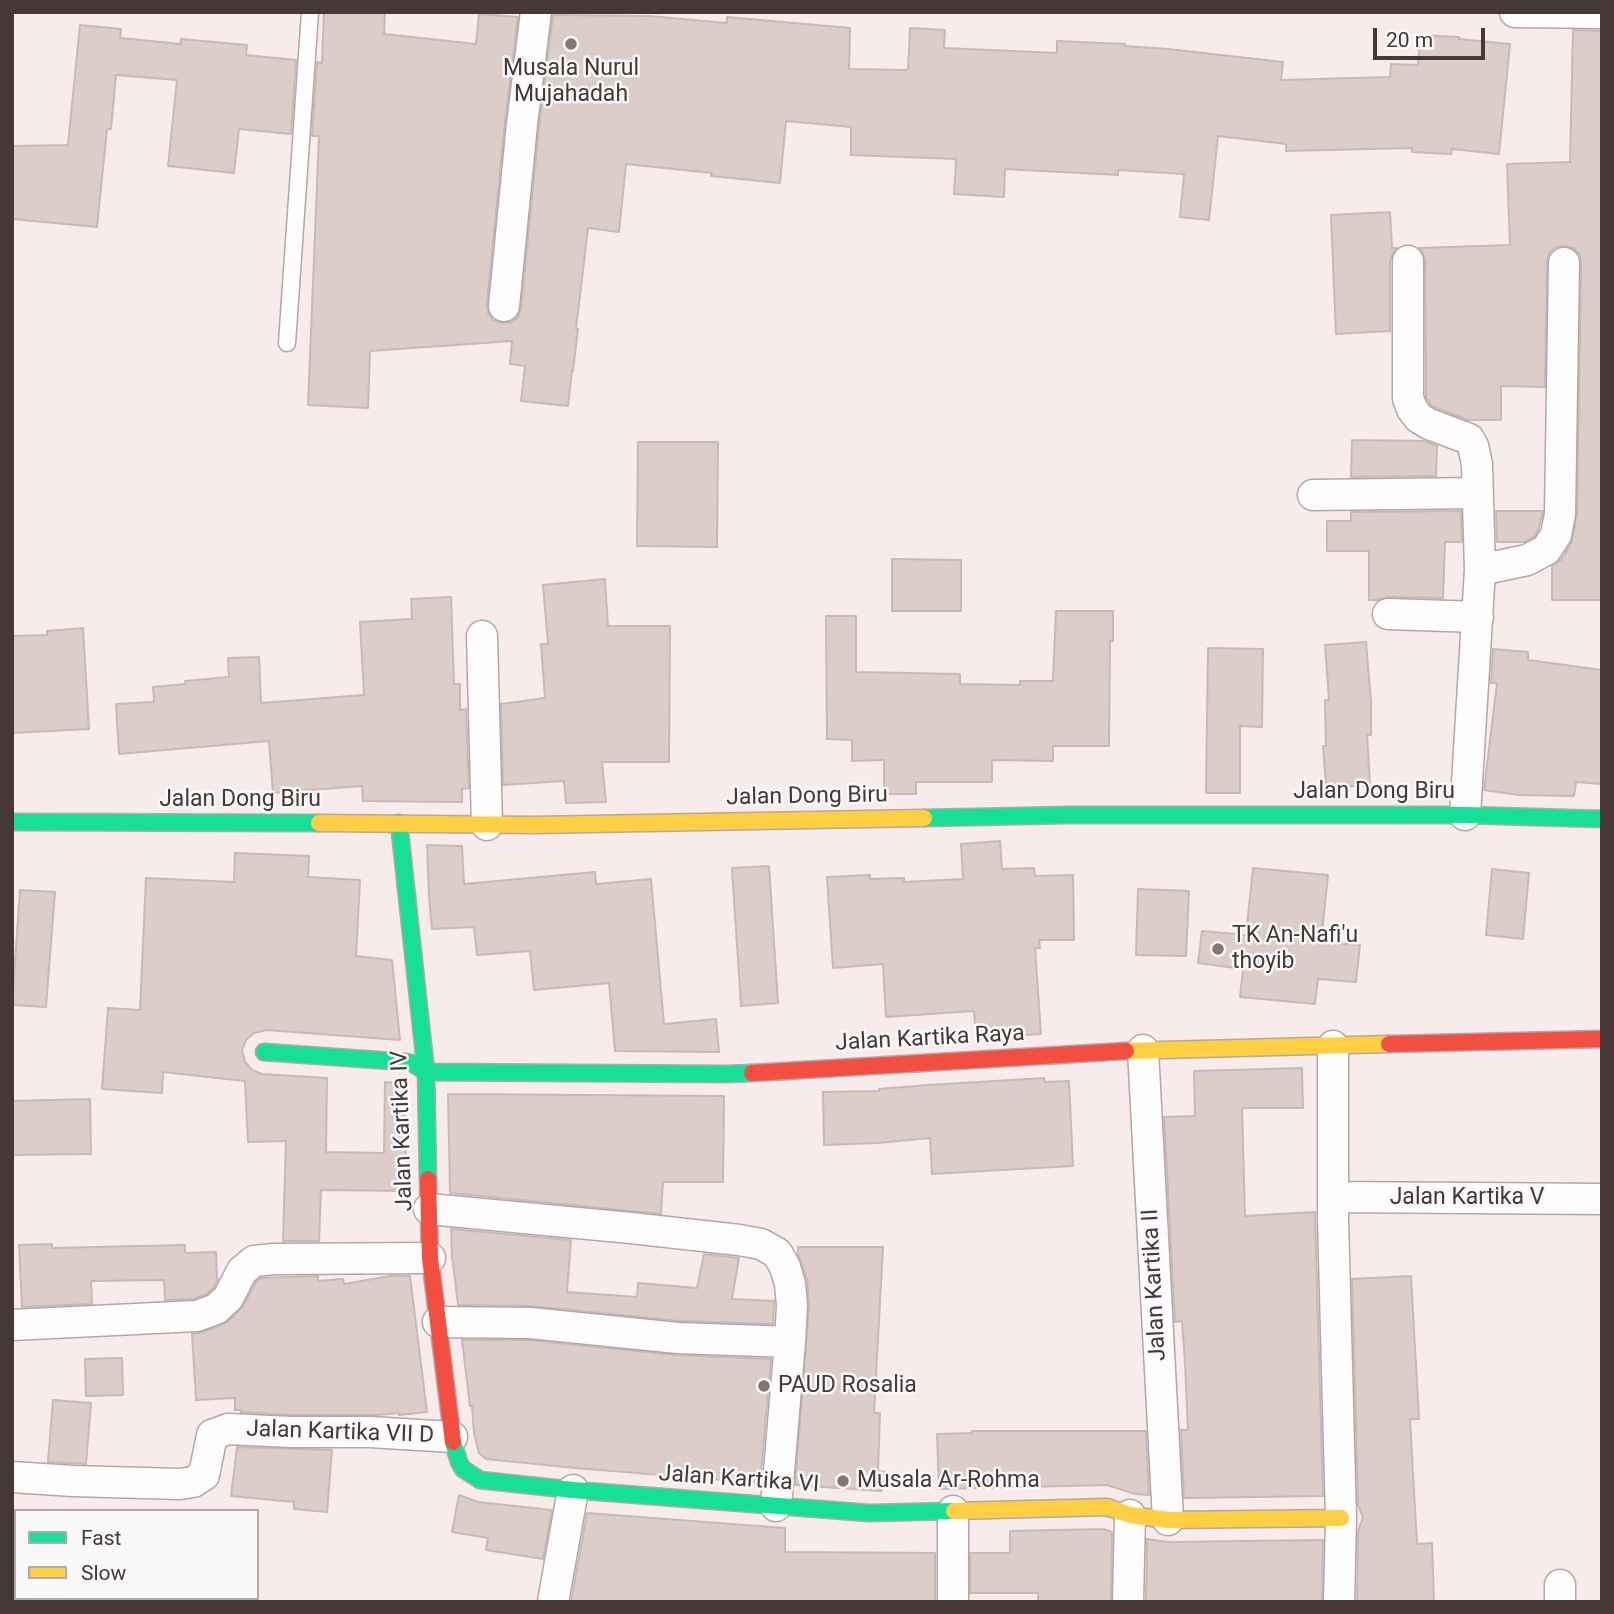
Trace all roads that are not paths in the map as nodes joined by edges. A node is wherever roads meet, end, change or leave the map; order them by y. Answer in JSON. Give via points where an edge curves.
{"nodes":[{"id":1,"x":310,"y":12,"type":"edge"},
{"id":2,"x":536,"y":12,"type":"edge"},
{"id":3,"x":1515,"y":12,"type":"edge"},
{"id":4,"x":1602,"y":13,"type":"edge"},
{"id":5,"x":1408,"y":261,"type":"dead end"},
{"id":6,"x":1564,"y":263,"type":"dead end"},
{"id":7,"x":504,"y":306,"type":"dead end"},
{"id":8,"x":287,"y":343,"type":"dead end"},
{"id":9,"x":1476,"y":493,"type":"junction"},
{"id":10,"x":1313,"y":495,"type":"dead end"},
{"id":11,"x":1480,"y":570,"type":"junction"},
{"id":12,"x":1388,"y":614,"type":"dead end"},
{"id":13,"x":1478,"y":617,"type":"junction"},
{"id":14,"x":482,"y":636,"type":"dead end"},
{"id":15,"x":1465,"y":815,"type":"junction"},
{"id":16,"x":1602,"y":819,"type":"edge"},
{"id":17,"x":12,"y":822,"type":"edge"},
{"id":18,"x":399,"y":823,"type":"junction"},
{"id":19,"x":487,"y":825,"type":"junction"},
{"id":20,"x":1602,"y":1039,"type":"edge"},
{"id":21,"x":1333,"y":1045,"type":"junction"},
{"id":22,"x":1143,"y":1050,"type":"junction"},
{"id":23,"x":264,"y":1052,"type":"dead end"},
{"id":24,"x":425,"y":1072,"type":"junction"},
{"id":25,"x":1333,"y":1197,"type":"junction"},
{"id":26,"x":1602,"y":1199,"type":"edge"},
{"id":27,"x":429,"y":1209,"type":"junction"},
{"id":28,"x":430,"y":1258,"type":"junction"},
{"id":29,"x":438,"y":1322,"type":"junction"},
{"id":30,"x":12,"y":1325,"type":"edge"},
{"id":31,"x":790,"y":1342,"type":"junction"},
{"id":32,"x":452,"y":1437,"type":"junction"},
{"id":33,"x":12,"y":1477,"type":"edge"},
{"id":34,"x":573,"y":1490,"type":"junction"},
{"id":35,"x":776,"y":1506,"type":"junction"},
{"id":36,"x":953,"y":1511,"type":"junction"},
{"id":37,"x":1129,"y":1515,"type":"junction"},
{"id":38,"x":1341,"y":1518,"type":"junction"},
{"id":39,"x":1168,"y":1520,"type":"junction"},
{"id":40,"x":553,"y":1602,"type":"edge"},
{"id":41,"x":953,"y":1602,"type":"edge"},
{"id":42,"x":1128,"y":1602,"type":"edge"},
{"id":43,"x":1339,"y":1602,"type":"edge"}],
"edges":[{"from":1,"to":8,"type":"lane"},
{"from":2,"to":7,"type":"street"},
{"from":3,"to":4,"type":"street"},
{"from":5,"to":9,"type":"street","via":[[1408,398],[1419,418],[1469,439],[1475,456]]},
{"from":6,"to":11,"type":"street","via":[[1556,535],[1546,550],[1527,560]]},
{"from":9,"to":10,"type":"street"},
{"from":9,"to":11,"type":"street"},
{"from":11,"to":13,"type":"street"},
{"from":12,"to":13,"type":"street"},
{"from":13,"to":15,"type":"street"},
{"from":14,"to":19,"type":"street"},
{"from":15,"to":16,"type":"street","name":"Jalan Dong Biru"},
{"from":15,"to":19,"type":"street","name":"Jalan Dong Biru","via":[[1069,815]]},
{"from":17,"to":18,"type":"street","name":"Jalan Dong Biru"},
{"from":18,"to":19,"type":"street","name":"Jalan Dong Biru"},
{"from":18,"to":24,"type":"street","name":"Jalan Kartika IV"},
{"from":20,"to":21,"type":"street","name":"Jalan Kartika Raya"},
{"from":21,"to":22,"type":"street","name":"Jalan Kartika Raya"},
{"from":21,"to":25,"type":"street"},
{"from":22,"to":24,"type":"street","name":"Jalan Kartika Raya","via":[[726,1074]]},
{"from":22,"to":39,"type":"street","name":"Jalan Kartika II"},
{"from":23,"to":24,"type":"street","name":"Jalan Kartika Raya","via":[[406,1062]]},
{"from":24,"to":27,"type":"street","name":"Jalan Kartika IV"},
{"from":25,"to":26,"type":"street","name":"Jalan Kartika V"},
{"from":25,"to":38,"type":"street"},
{"from":27,"to":28,"type":"street","name":"Jalan Kartika IV"},
{"from":27,"to":31,"type":"street","via":[[761,1244],[777,1253],[785,1267],[792,1305]]},
{"from":28,"to":29,"type":"street","name":"Jalan Kartika IV"},
{"from":28,"to":30,"type":"street","via":[[254,1261],[242,1270],[216,1309],[197,1316]]},
{"from":29,"to":31,"type":"street","via":[[530,1323],[678,1338]]},
{"from":29,"to":32,"type":"street","name":"Jalan Kartika IV"},
{"from":31,"to":35,"type":"street"},
{"from":32,"to":33,"type":"street","name":"Jalan Kartika VII D","via":[[228,1429],[212,1435],[204,1475],[193,1482]]},
{"from":32,"to":34,"type":"street","name":"Jalan Kartika VI","via":[[463,1469],[480,1480]]},
{"from":34,"to":35,"type":"street","name":"Jalan Kartika VI"},
{"from":34,"to":40,"type":"street"},
{"from":35,"to":36,"type":"street","name":"Jalan Kartika VI","via":[[869,1513]]},
{"from":36,"to":37,"type":"street","name":"Jalan Kartika VI","via":[[1107,1507]]},
{"from":36,"to":41,"type":"street"},
{"from":37,"to":39,"type":"street","name":"Jalan Kartika VI"},
{"from":37,"to":42,"type":"street"},
{"from":38,"to":39,"type":"street","name":"Jalan Kartika VI"},
{"from":38,"to":43,"type":"street"}]}
